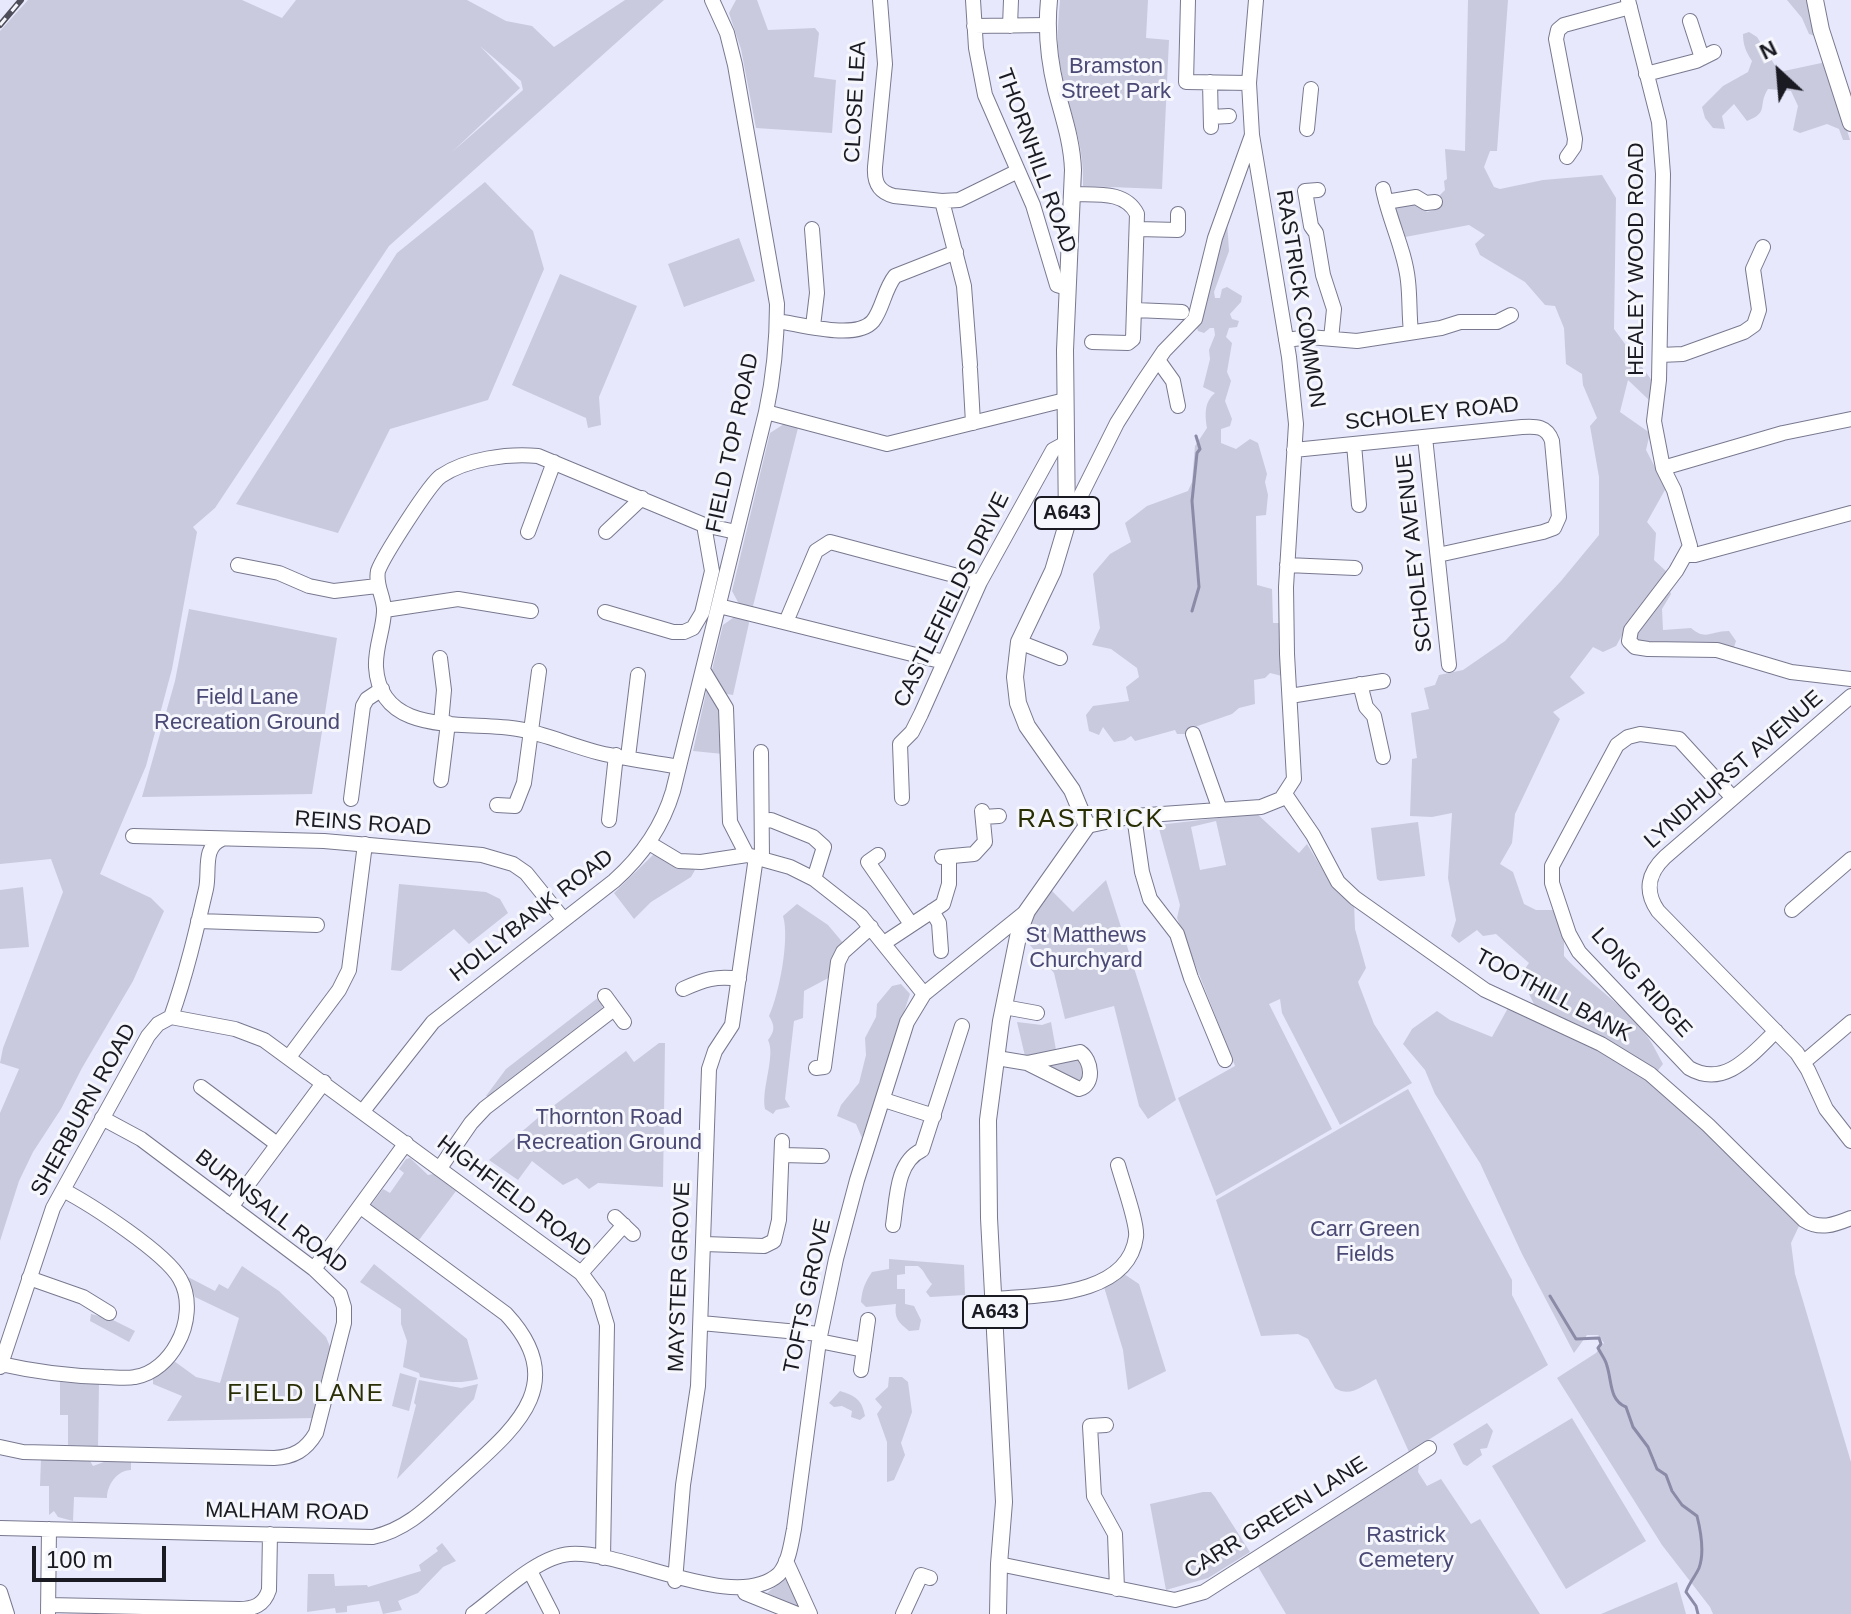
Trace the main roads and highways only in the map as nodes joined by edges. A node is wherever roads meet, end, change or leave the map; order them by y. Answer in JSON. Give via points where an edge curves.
{"nodes":[{"id":1,"x":1049,"y":0,"type":"edge"},
{"id":2,"x":1815,"y":0,"type":"edge"},
{"id":3,"x":1851,"y":123,"type":"edge"},
{"id":4,"x":998,"y":1614,"type":"edge"}],
"edges":[{"from":1,"to":4,"type":"main road","name":"THORNHILL ROAD","number":"A643","via":[[1053,75],[1071,147],[1067,509],[1053,571],[1019,642],[1015,677],[1022,715],[1074,794],[1087,826],[1027,911],[1019,932],[988,1120],[1004,1502]]},
{"from":2,"to":3,"type":"main road"}]}
